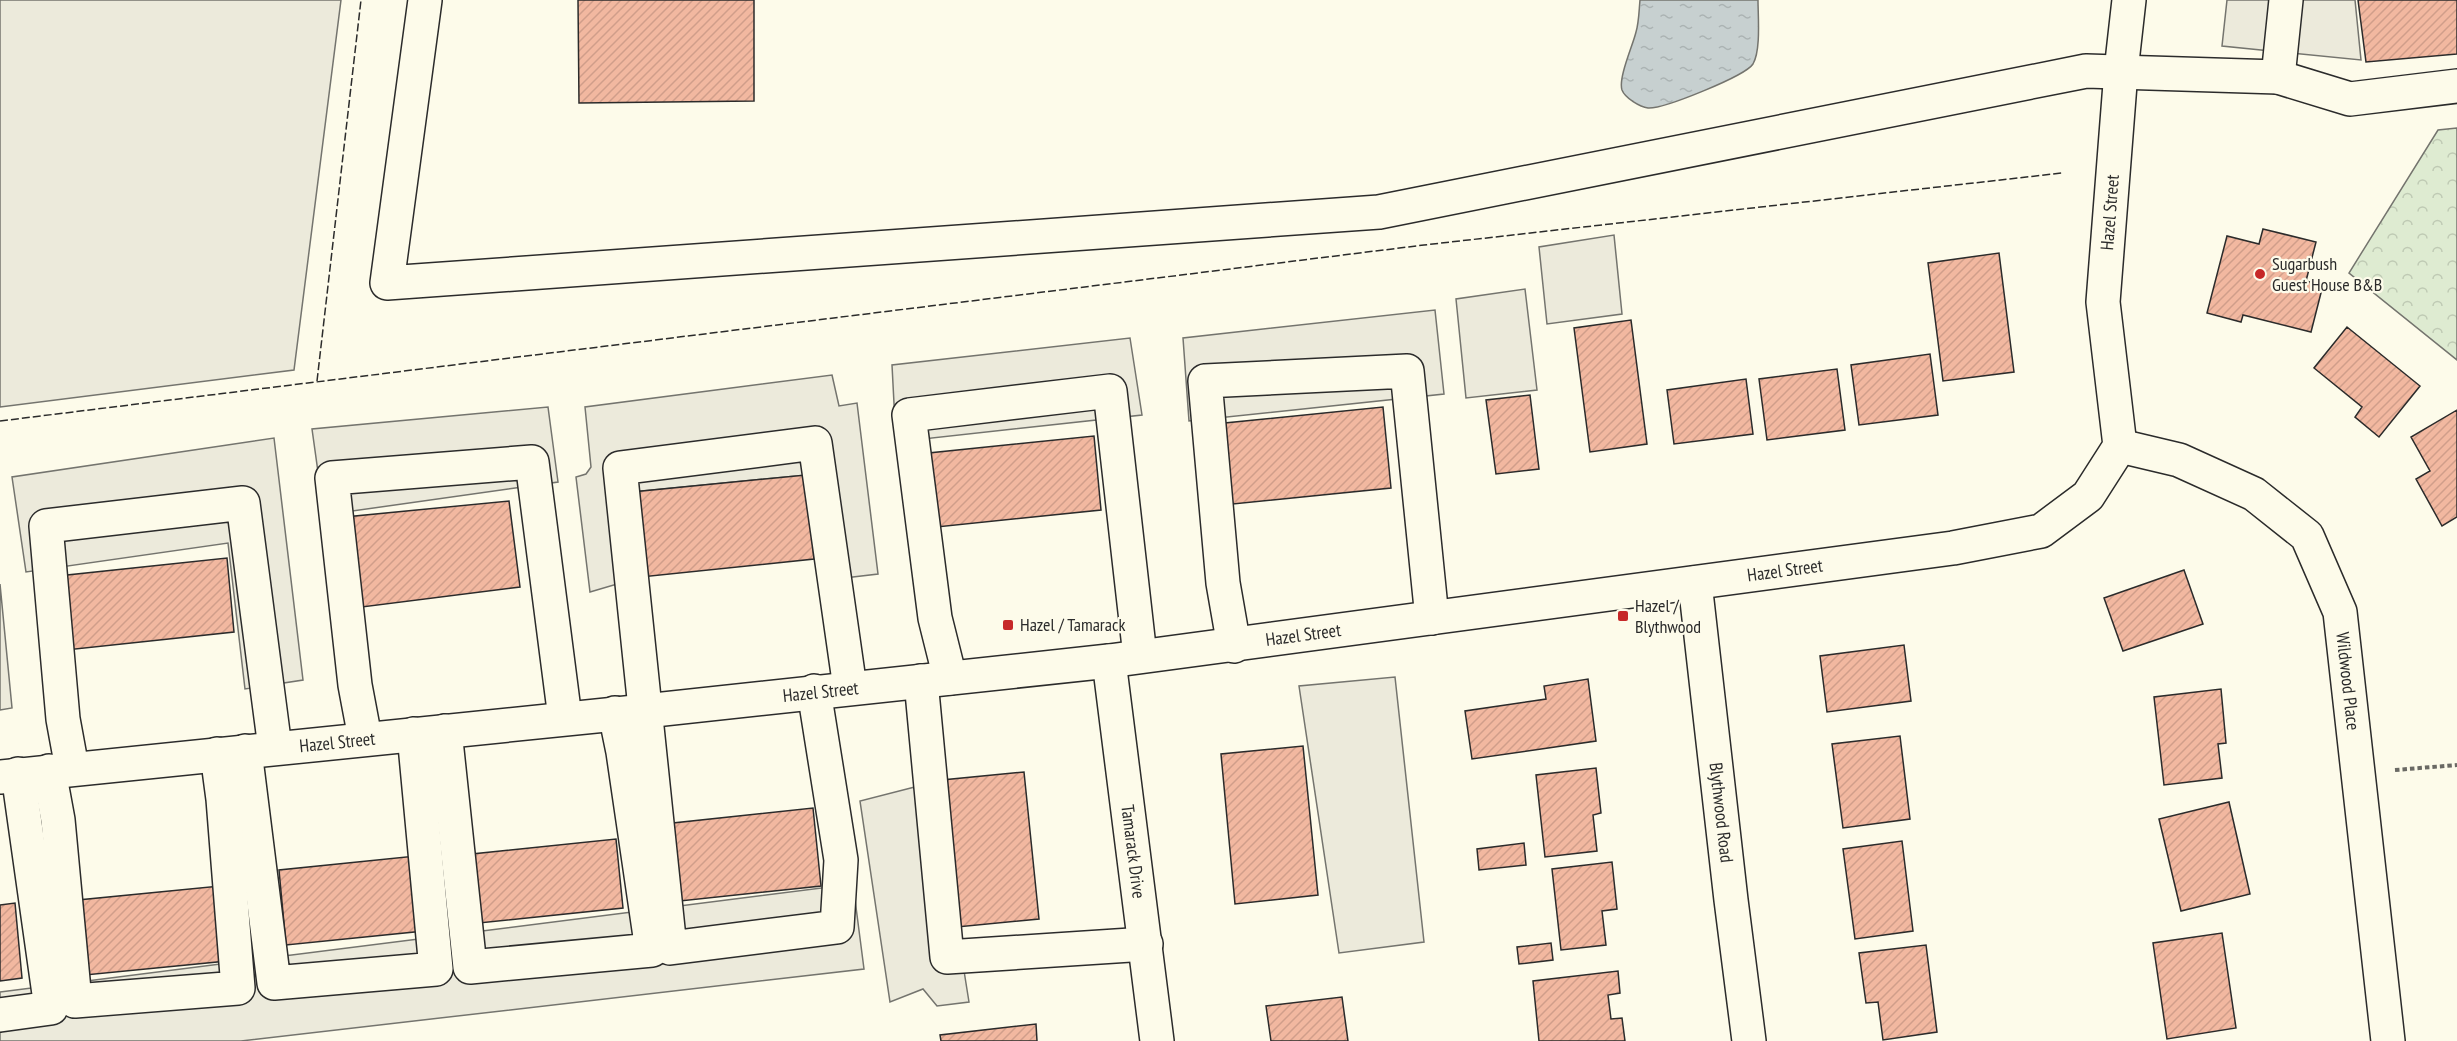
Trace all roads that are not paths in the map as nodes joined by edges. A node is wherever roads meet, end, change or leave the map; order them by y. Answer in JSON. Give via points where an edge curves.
{"nodes":[{"id":1,"x":425,"y":0,"type":"edge"},
{"id":2,"x":2129,"y":0,"type":"edge"},
{"id":3,"x":2286,"y":0,"type":"edge"},
{"id":4,"x":2121,"y":71,"type":"junction"},
{"id":5,"x":2278,"y":77,"type":"junction"},
{"id":6,"x":2457,"y":86,"type":"edge"},
{"id":7,"x":2120,"y":446,"type":"junction"},
{"id":8,"x":1695,"y":583,"type":"junction"},
{"id":9,"x":1432,"y":618,"type":"junction"},
{"id":10,"x":1234,"y":646,"type":"junction"},
{"id":11,"x":1124,"y":658,"type":"junction"},
{"id":12,"x":936,"y":680,"type":"junction"},
{"id":13,"x":850,"y":688,"type":"junction"},
{"id":14,"x":814,"y":691,"type":"junction"},
{"id":15,"x":630,"y":712,"type":"junction"},
{"id":16,"x":565,"y":718,"type":"junction"},
{"id":17,"x":429,"y":732,"type":"junction"},
{"id":18,"x":365,"y":738,"type":"junction"},
{"id":19,"x":246,"y":751,"type":"junction"},
{"id":20,"x":35,"y":773,"type":"edge"},
{"id":21,"x":1146,"y":944,"type":"junction"},
{"id":22,"x":0,"y":1015,"type":"edge"},
{"id":23,"x":1157,"y":1041,"type":"edge"},
{"id":24,"x":1749,"y":1041,"type":"edge"},
{"id":25,"x":2388,"y":1041,"type":"edge"}],
"edges":[{"from":1,"to":4,"type":"street","via":[[387,283],[1379,212],[2086,71]]},
{"from":2,"to":4,"type":"street","name":"Hazel Street"},
{"from":3,"to":5,"type":"street"},
{"from":4,"to":5,"type":"street"},
{"from":4,"to":7,"type":"street","name":"Hazel Street","via":[[2103,302]]},
{"from":5,"to":6,"type":"street","via":[[2350,99]]},
{"from":7,"to":8,"type":"street","name":"Hazel Street","via":[[2088,496],[2041,531],[1953,548]]},
{"from":7,"to":25,"type":"street","name":"Wildwood Place","via":[[2179,460],[2254,494],[2307,536],[2340,612]]},
{"from":8,"to":9,"type":"street","name":"Hazel Street"},
{"from":8,"to":24,"type":"street","name":"Blythwood Road"},
{"from":9,"to":10,"type":"street","name":"Hazel Street"},
{"from":9,"to":10,"type":"street","via":[[1407,371],[1205,381],[1223,583]]},
{"from":10,"to":11,"type":"street","name":"Hazel Street"},
{"from":11,"to":12,"type":"street","name":"Hazel Street"},
{"from":11,"to":12,"type":"street","name":"Tamarack Drive","via":[[1110,391],[909,415],[935,618]]},
{"from":11,"to":21,"type":"street","name":"Tamarack Drive"},
{"from":12,"to":13,"type":"street","name":"Hazel Street"},
{"from":12,"to":21,"type":"street","via":[[947,957]]},
{"from":13,"to":14,"type":"street","name":"Hazel Street"},
{"from":13,"to":15,"type":"street","via":[[814,443],[620,468]]},
{"from":14,"to":15,"type":"street","name":"Hazel Street"},
{"from":14,"to":15,"type":"street","via":[[841,860],[837,927],[670,948]]},
{"from":15,"to":16,"type":"street","name":"Hazel Street"},
{"from":15,"to":17,"type":"street","via":[[623,752],[652,950],[470,967]]},
{"from":16,"to":17,"type":"street","name":"Hazel Street"},
{"from":16,"to":18,"type":"street","via":[[532,462],[332,478],[355,685]]},
{"from":17,"to":18,"type":"street","name":"Hazel Street"},
{"from":17,"to":19,"type":"street","via":[[436,969],[274,983]]},
{"from":18,"to":19,"type":"street","name":"Hazel Street"},
{"from":19,"to":20,"type":"street","name":"Hazel Street"},
{"from":19,"to":20,"type":"street","via":[[223,799],[238,988],[75,1001],[58,820]]},
{"from":19,"to":20,"type":"street","via":[[243,503],[46,526],[63,719]]},
{"from":20,"to":22,"type":"street","via":[[51,1008]]},
{"from":21,"to":23,"type":"street","name":"Tamarack Drive"}]}
